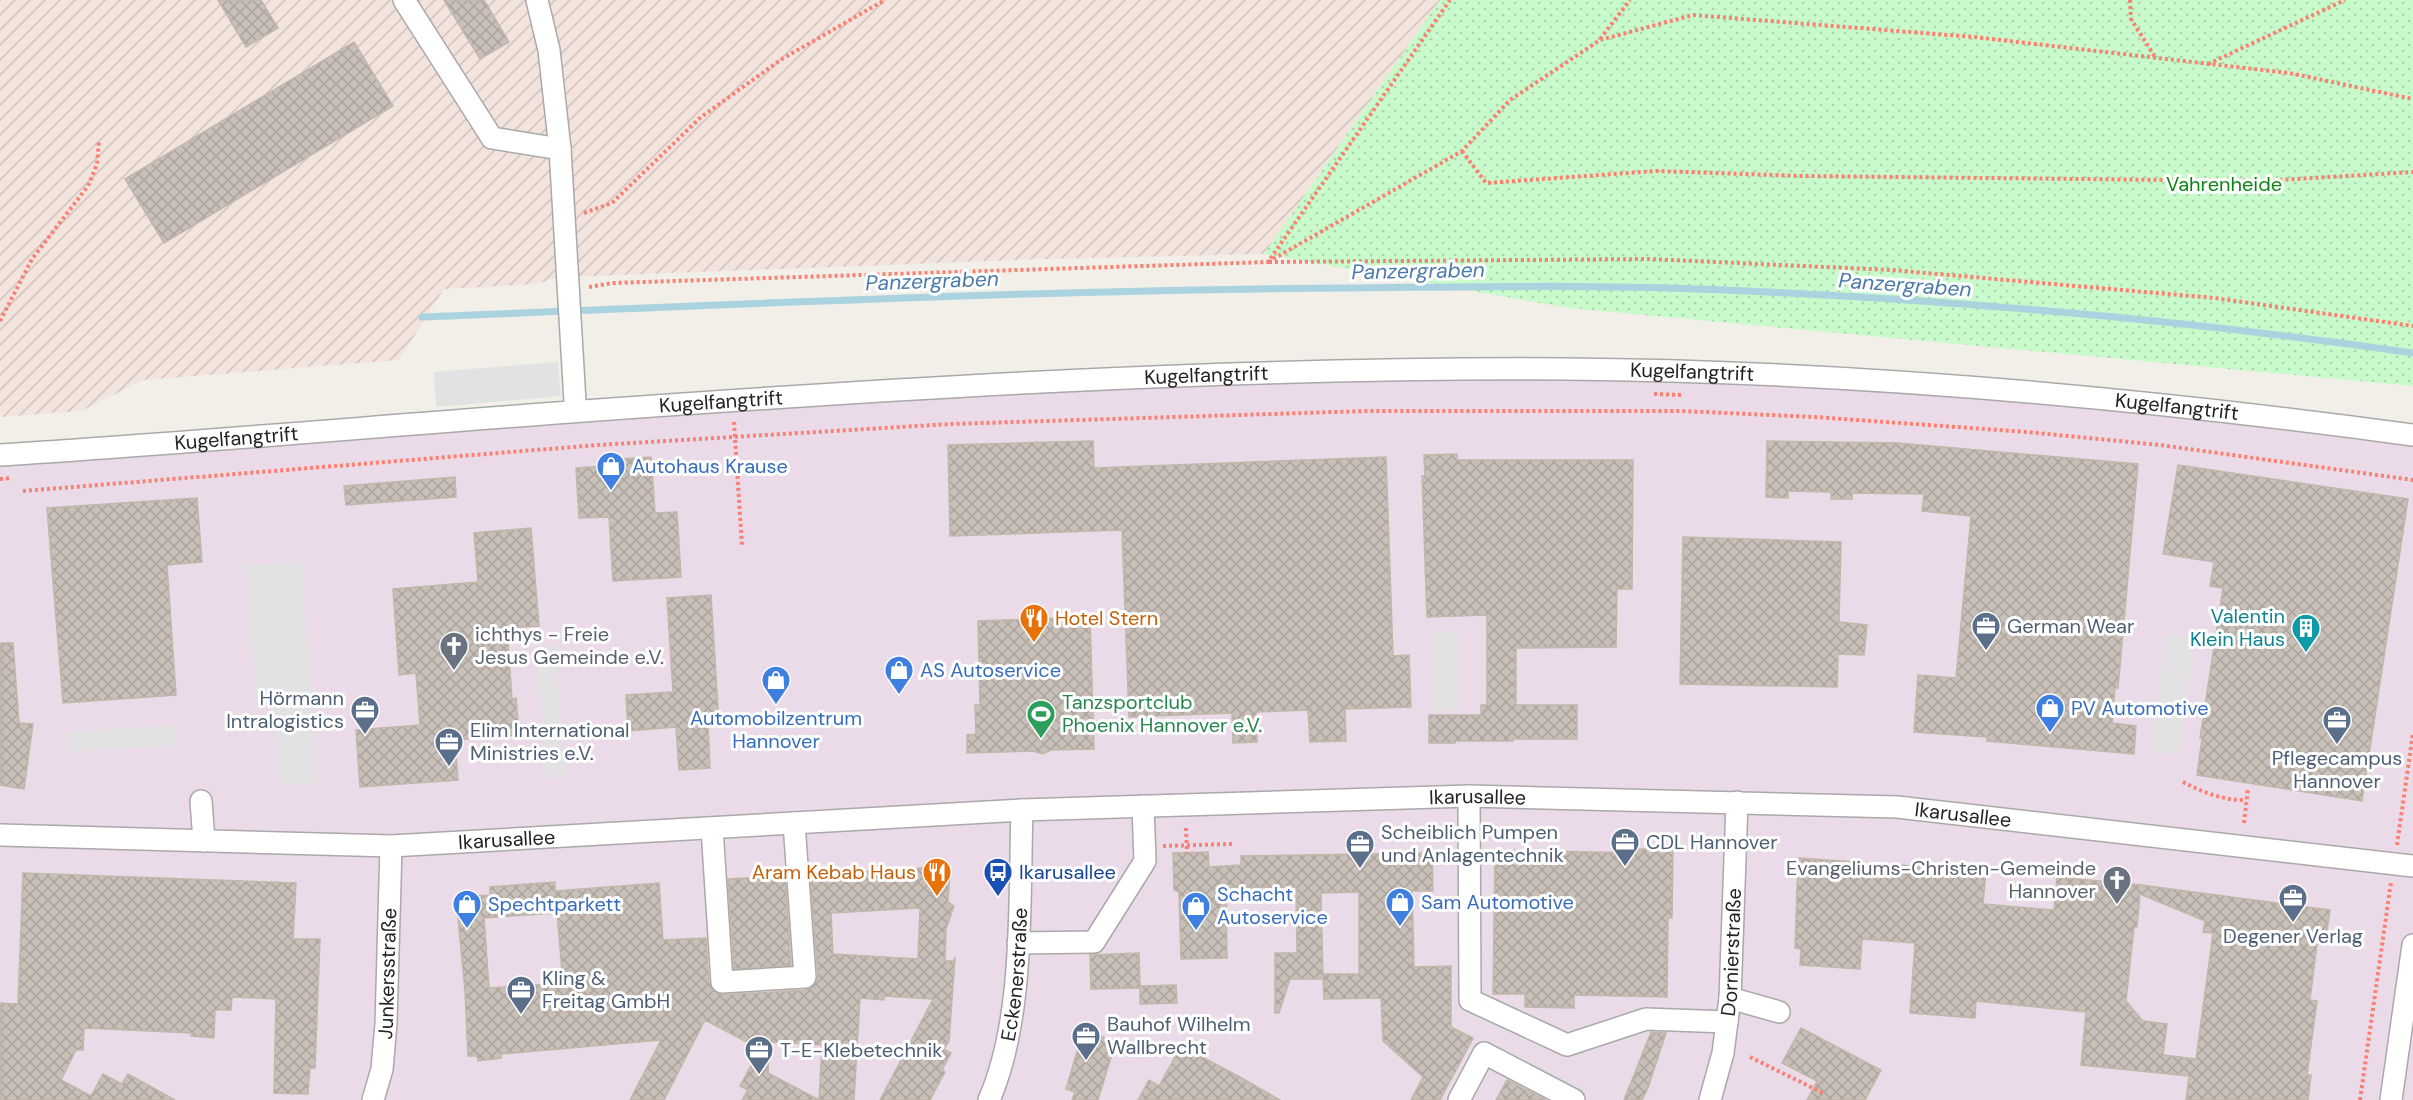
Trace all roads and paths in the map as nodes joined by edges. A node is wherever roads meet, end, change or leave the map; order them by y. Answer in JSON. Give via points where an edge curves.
{"nodes":[{"id":1,"x":404,"y":0,"type":"edge"},
{"id":2,"x":537,"y":0,"type":"edge"},
{"id":3,"x":885,"y":0,"type":"edge"},
{"id":4,"x":1450,"y":0,"type":"edge"},
{"id":5,"x":1630,"y":0,"type":"edge"},
{"id":6,"x":2130,"y":0,"type":"edge"},
{"id":7,"x":2345,"y":0,"type":"edge"},
{"id":8,"x":1600,"y":40,"type":"junction"},
{"id":9,"x":2156,"y":58,"type":"junction"},
{"id":10,"x":2208,"y":64,"type":"junction"},
{"id":11,"x":2413,"y":99,"type":"edge"},
{"id":12,"x":99,"y":141,"type":"dead end"},
{"id":13,"x":560,"y":149,"type":"junction"},
{"id":14,"x":1462,"y":151,"type":"junction"},
{"id":15,"x":2413,"y":172,"type":"edge"},
{"id":16,"x":564,"y":221,"type":"junction"},
{"id":17,"x":1268,"y":262,"type":"junction"},
{"id":18,"x":568,"y":293,"type":"junction"},
{"id":19,"x":0,"y":321,"type":"edge"},
{"id":20,"x":2413,"y":326,"type":"edge"},
{"id":21,"x":1650,"y":394,"type":"dead end"},
{"id":22,"x":1686,"y":395,"type":"dead end"},
{"id":23,"x":578,"y":411,"type":"junction"},
{"id":24,"x":746,"y":421,"type":"dead end"},
{"id":25,"x":734,"y":422,"type":"junction"},
{"id":26,"x":723,"y":423,"type":"dead end"},
{"id":27,"x":2413,"y":435,"type":"edge"},
{"id":28,"x":735,"y":437,"type":"junction"},
{"id":29,"x":0,"y":455,"type":"edge"},
{"id":30,"x":2413,"y":480,"type":"edge"},
{"id":31,"x":23,"y":491,"type":"dead end"},
{"id":32,"x":742,"y":546,"type":"dead end"},
{"id":33,"x":2413,"y":733,"type":"edge"},
{"id":34,"x":2183,"y":782,"type":"dead end"},
{"id":35,"x":2248,"y":788,"type":"dead end"},
{"id":36,"x":1469,"y":796,"type":"junction"},
{"id":37,"x":2246,"y":800,"type":"junction"},
{"id":38,"x":201,"y":801,"type":"dead end"},
{"id":39,"x":1737,"y":802,"type":"junction"},
{"id":40,"x":1143,"y":806,"type":"junction"},
{"id":41,"x":1022,"y":810,"type":"junction"},
{"id":42,"x":795,"y":823,"type":"junction"},
{"id":43,"x":2244,"y":823,"type":"dead end"},
{"id":44,"x":712,"y":828,"type":"junction"},
{"id":45,"x":1186,"y":828,"type":"dead end"},
{"id":46,"x":0,"y":835,"type":"edge"},
{"id":47,"x":204,"y":841,"type":"junction"},
{"id":48,"x":1232,"y":844,"type":"dead end"},
{"id":49,"x":1187,"y":845,"type":"junction"},
{"id":50,"x":391,"y":846,"type":"junction"},
{"id":51,"x":1144,"y":847,"type":"junction"},
{"id":52,"x":1187,"y":853,"type":"dead end"},
{"id":53,"x":2403,"y":865,"type":"edge"},
{"id":54,"x":1018,"y":943,"type":"junction"},
{"id":55,"x":2413,"y":945,"type":"edge"},
{"id":56,"x":1730,"y":998,"type":"junction"},
{"id":57,"x":1779,"y":1012,"type":"dead end"},
{"id":58,"x":1727,"y":1022,"type":"junction"},
{"id":59,"x":1750,"y":1057,"type":"dead end"},
{"id":60,"x":1825,"y":1094,"type":"dead end"},
{"id":61,"x":373,"y":1100,"type":"edge"},
{"id":62,"x":989,"y":1100,"type":"edge"},
{"id":63,"x":1460,"y":1100,"type":"edge"},
{"id":64,"x":1574,"y":1100,"type":"edge"},
{"id":65,"x":1710,"y":1100,"type":"edge"},
{"id":66,"x":2360,"y":1100,"type":"edge"},
{"id":67,"x":2391,"y":1100,"type":"edge"}],
"edges":[{"from":1,"to":13,"type":"street","via":[[492,138]]},
{"from":2,"to":13,"type":"street","via":[[549,50]]},
{"from":3,"to":16,"type":"path","via":[[782,59],[701,117],[612,203]]},
{"from":4,"to":17,"type":"path"},
{"from":5,"to":8,"type":"path"},
{"from":6,"to":9,"type":"path","via":[[2131,19]]},
{"from":7,"to":10,"type":"path"},
{"from":8,"to":9,"type":"path","via":[[1693,15],[1974,37]]},
{"from":8,"to":14,"type":"path","via":[[1510,100]]},
{"from":9,"to":10,"type":"path"},
{"from":10,"to":11,"type":"path","via":[[2289,74]]},
{"from":12,"to":19,"type":"path","via":[[97,164],[88,186],[32,259]]},
{"from":13,"to":16,"type":"street"},
{"from":14,"to":15,"type":"path","via":[[1486,183],[1656,171],[2161,180],[2279,180]]},
{"from":14,"to":17,"type":"path"},
{"from":16,"to":18,"type":"street"},
{"from":17,"to":18,"type":"path","via":[[612,284]]},
{"from":17,"to":20,"type":"path","via":[[1649,259],[1892,270],[2214,298]]},
{"from":18,"to":23,"type":"street"},
{"from":21,"to":22,"type":"path"},
{"from":23,"to":27,"type":"street","name":"Kugelfangtrift","via":[[1192,376],[1569,369],[1795,376],[2036,392],[2210,408]]},
{"from":23,"to":29,"type":"street","name":"Kugelfangtrift"},
{"from":24,"to":25,"type":"path"},
{"from":25,"to":26,"type":"path"},
{"from":25,"to":28,"type":"path"},
{"from":28,"to":30,"type":"path","via":[[1171,416],[1367,411],[1682,411],[1815,417],[2160,444]]},
{"from":28,"to":31,"type":"path","via":[[598,444]]},
{"from":28,"to":32,"type":"path"},
{"from":33,"to":53,"type":"path"},
{"from":34,"to":37,"type":"path","via":[[2212,795]]},
{"from":35,"to":37,"type":"path"},
{"from":36,"to":39,"type":"street","name":"Ikarusallee"},
{"from":36,"to":40,"type":"street","name":"Ikarusallee"},
{"from":36,"to":58,"type":"street","via":[[1470,1000],[1567,1045],[1646,1019]]},
{"from":37,"to":43,"type":"path"},
{"from":38,"to":47,"type":"street"},
{"from":39,"to":53,"type":"street","name":"Ikarusallee","via":[[1908,808]]},
{"from":39,"to":56,"type":"street","name":"Dornierstraße"},
{"from":40,"to":41,"type":"street","name":"Ikarusallee"},
{"from":40,"to":51,"type":"street"},
{"from":41,"to":42,"type":"street","name":"Ikarusallee"},
{"from":41,"to":54,"type":"street","name":"Eckenerstraße"},
{"from":42,"to":44,"type":"street","name":"Ikarusallee"},
{"from":42,"to":44,"type":"street","via":[[805,977],[722,982]]},
{"from":44,"to":50,"type":"street","name":"Ikarusallee"},
{"from":45,"to":49,"type":"path"},
{"from":46,"to":47,"type":"street","name":"Ikarusallee"},
{"from":47,"to":50,"type":"street","name":"Ikarusallee"},
{"from":48,"to":49,"type":"path"},
{"from":49,"to":51,"type":"path"},
{"from":49,"to":52,"type":"path"},
{"from":50,"to":61,"type":"street","name":"Junkersstraße","via":[[386,1024],[382,1069]]},
{"from":51,"to":54,"type":"street","via":[[1145,861],[1094,942]]},
{"from":53,"to":66,"type":"path"},
{"from":54,"to":62,"type":"street","name":"Eckenerstraße","via":[[1006,1051]]},
{"from":55,"to":67,"type":"street"},
{"from":56,"to":57,"type":"street"},
{"from":56,"to":58,"type":"street","name":"Dornierstraße"},
{"from":58,"to":65,"type":"street","name":"Dornierstraße"},
{"from":59,"to":60,"type":"path"},
{"from":63,"to":64,"type":"street","via":[[1484,1053]]}]}
